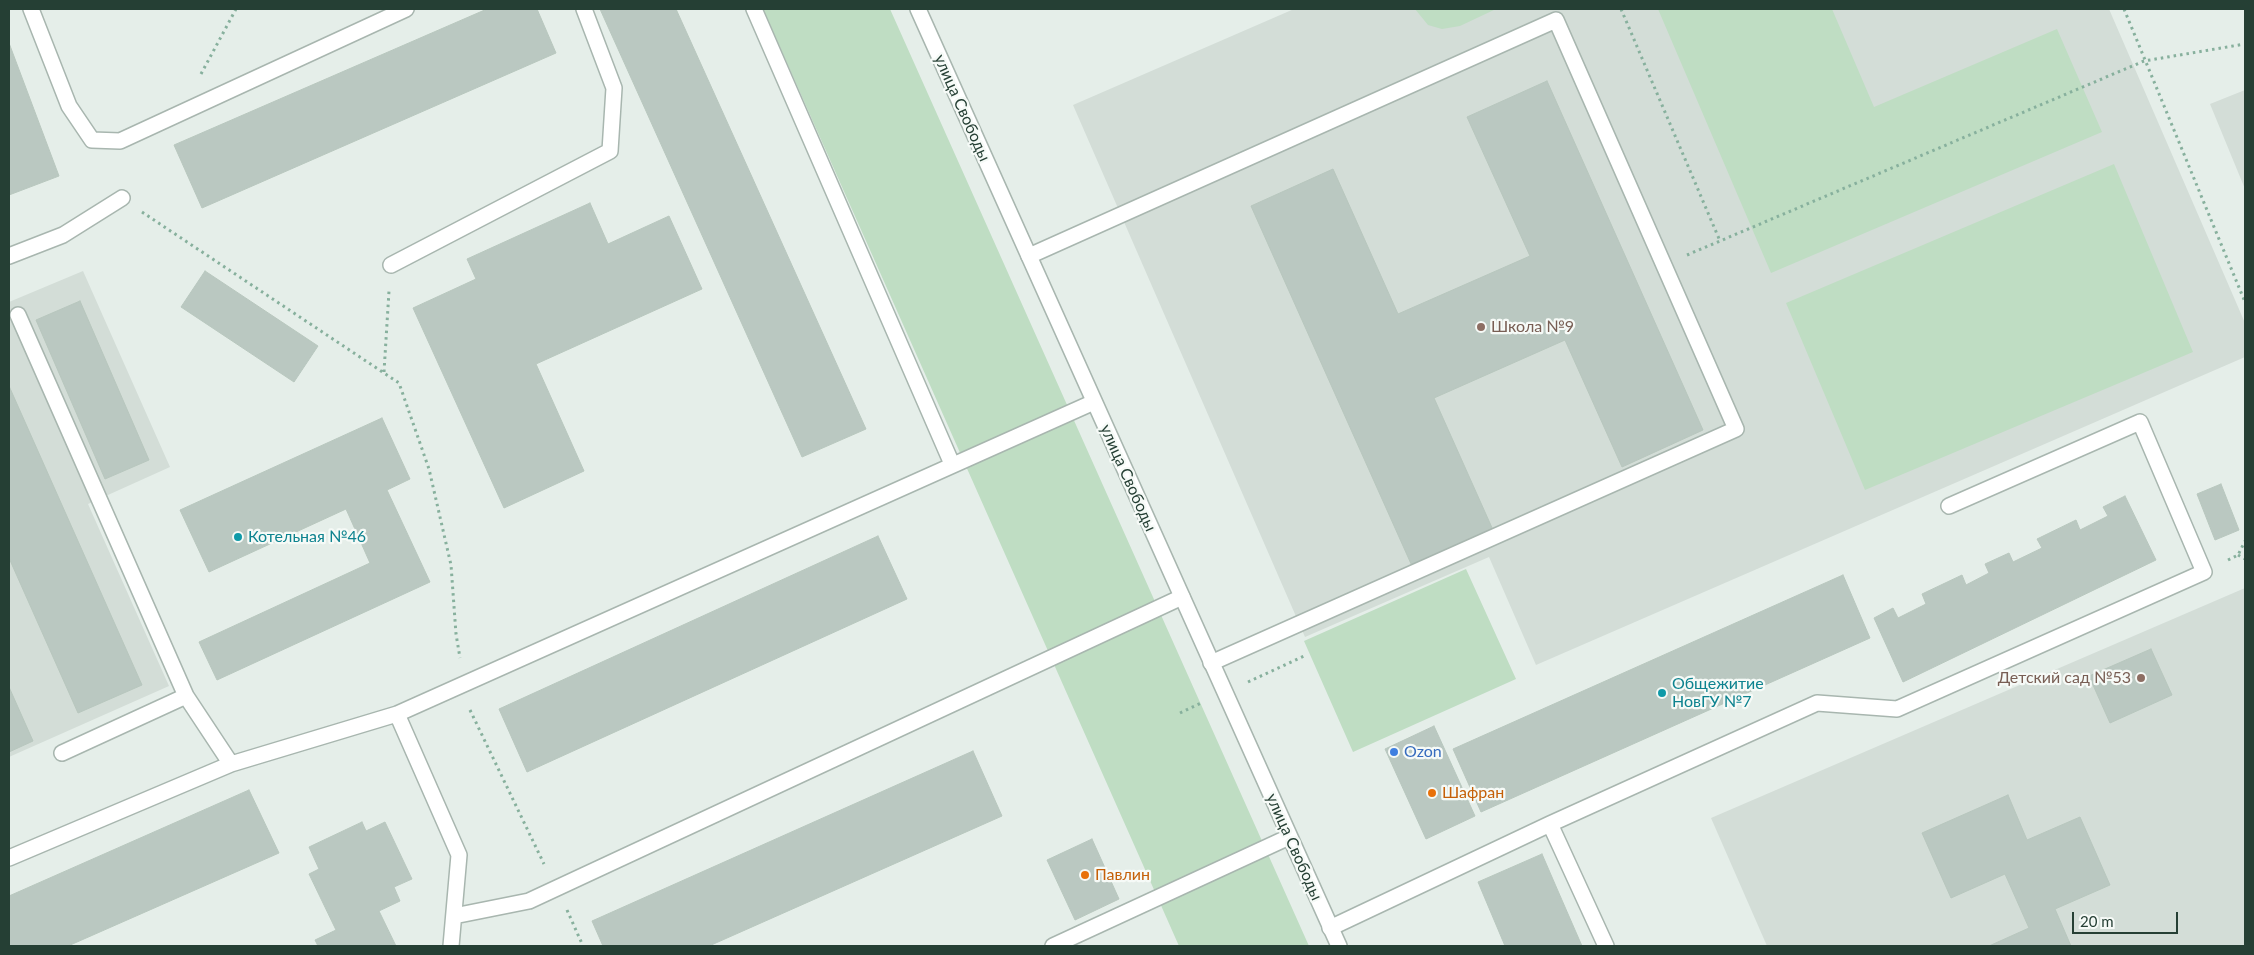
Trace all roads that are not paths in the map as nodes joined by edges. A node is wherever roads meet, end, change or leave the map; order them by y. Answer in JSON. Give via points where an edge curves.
{"nodes":[{"id":1,"x":31,"y":9,"type":"edge"},
{"id":2,"x":406,"y":9,"type":"edge"},
{"id":3,"x":584,"y":9,"type":"edge"},
{"id":4,"x":754,"y":9,"type":"edge"},
{"id":5,"x":919,"y":9,"type":"edge"},
{"id":6,"x":122,"y":198,"type":"road end"},
{"id":7,"x":9,"y":256,"type":"edge"},
{"id":8,"x":1029,"y":256,"type":"junction"},
{"id":9,"x":391,"y":265,"type":"road end"},
{"id":10,"x":18,"y":315,"type":"dead end"},
{"id":11,"x":1094,"y":402,"type":"junction"},
{"id":12,"x":952,"y":464,"type":"junction"},
{"id":13,"x":1949,"y":506,"type":"dead end"},
{"id":14,"x":1182,"y":597,"type":"junction"},
{"id":15,"x":1211,"y":663,"type":"junction"},
{"id":16,"x":186,"y":696,"type":"junction"},
{"id":17,"x":398,"y":714,"type":"junction"},
{"id":18,"x":62,"y":753,"type":"dead end"},
{"id":19,"x":231,"y":764,"type":"junction"},
{"id":20,"x":1550,"y":824,"type":"junction"},
{"id":21,"x":1289,"y":837,"type":"junction"},
{"id":22,"x":9,"y":858,"type":"edge"},
{"id":23,"x":454,"y":916,"type":"junction"},
{"id":24,"x":1330,"y":928,"type":"junction"},
{"id":25,"x":451,"y":946,"type":"edge"},
{"id":26,"x":1053,"y":946,"type":"edge"},
{"id":27,"x":1338,"y":946,"type":"edge"},
{"id":28,"x":1606,"y":946,"type":"edge"}],
"edges":[{"from":1,"to":2,"type":"street","via":[[69,106],[92,140],[120,141]]},
{"from":3,"to":9,"type":"street","via":[[614,88],[610,151]]},
{"from":4,"to":12,"type":"street"},
{"from":5,"to":8,"type":"street","name":"улица Свободы"},
{"from":6,"to":7,"type":"street","via":[[63,235]]},
{"from":8,"to":11,"type":"street","name":"улица Свободы"},
{"from":8,"to":15,"type":"street","via":[[1556,20],[1736,429]]},
{"from":10,"to":16,"type":"street"},
{"from":11,"to":12,"type":"street"},
{"from":11,"to":14,"type":"street","name":"улица Свободы"},
{"from":12,"to":17,"type":"street"},
{"from":13,"to":20,"type":"street","via":[[2140,422],[2204,572],[1897,709],[1817,703]]},
{"from":14,"to":15,"type":"street","name":"улица Свободы"},
{"from":14,"to":23,"type":"street","via":[[529,901]]},
{"from":15,"to":21,"type":"street","name":"улица Свободы"},
{"from":16,"to":18,"type":"street"},
{"from":16,"to":19,"type":"street"},
{"from":17,"to":19,"type":"street"},
{"from":17,"to":23,"type":"street","via":[[459,855]]},
{"from":19,"to":22,"type":"street"},
{"from":20,"to":24,"type":"street"},
{"from":20,"to":28,"type":"street"},
{"from":21,"to":24,"type":"street","name":"улица Свободы"},
{"from":21,"to":26,"type":"street"},
{"from":23,"to":25,"type":"street"},
{"from":24,"to":27,"type":"street","name":"улица Свободы"}]}
